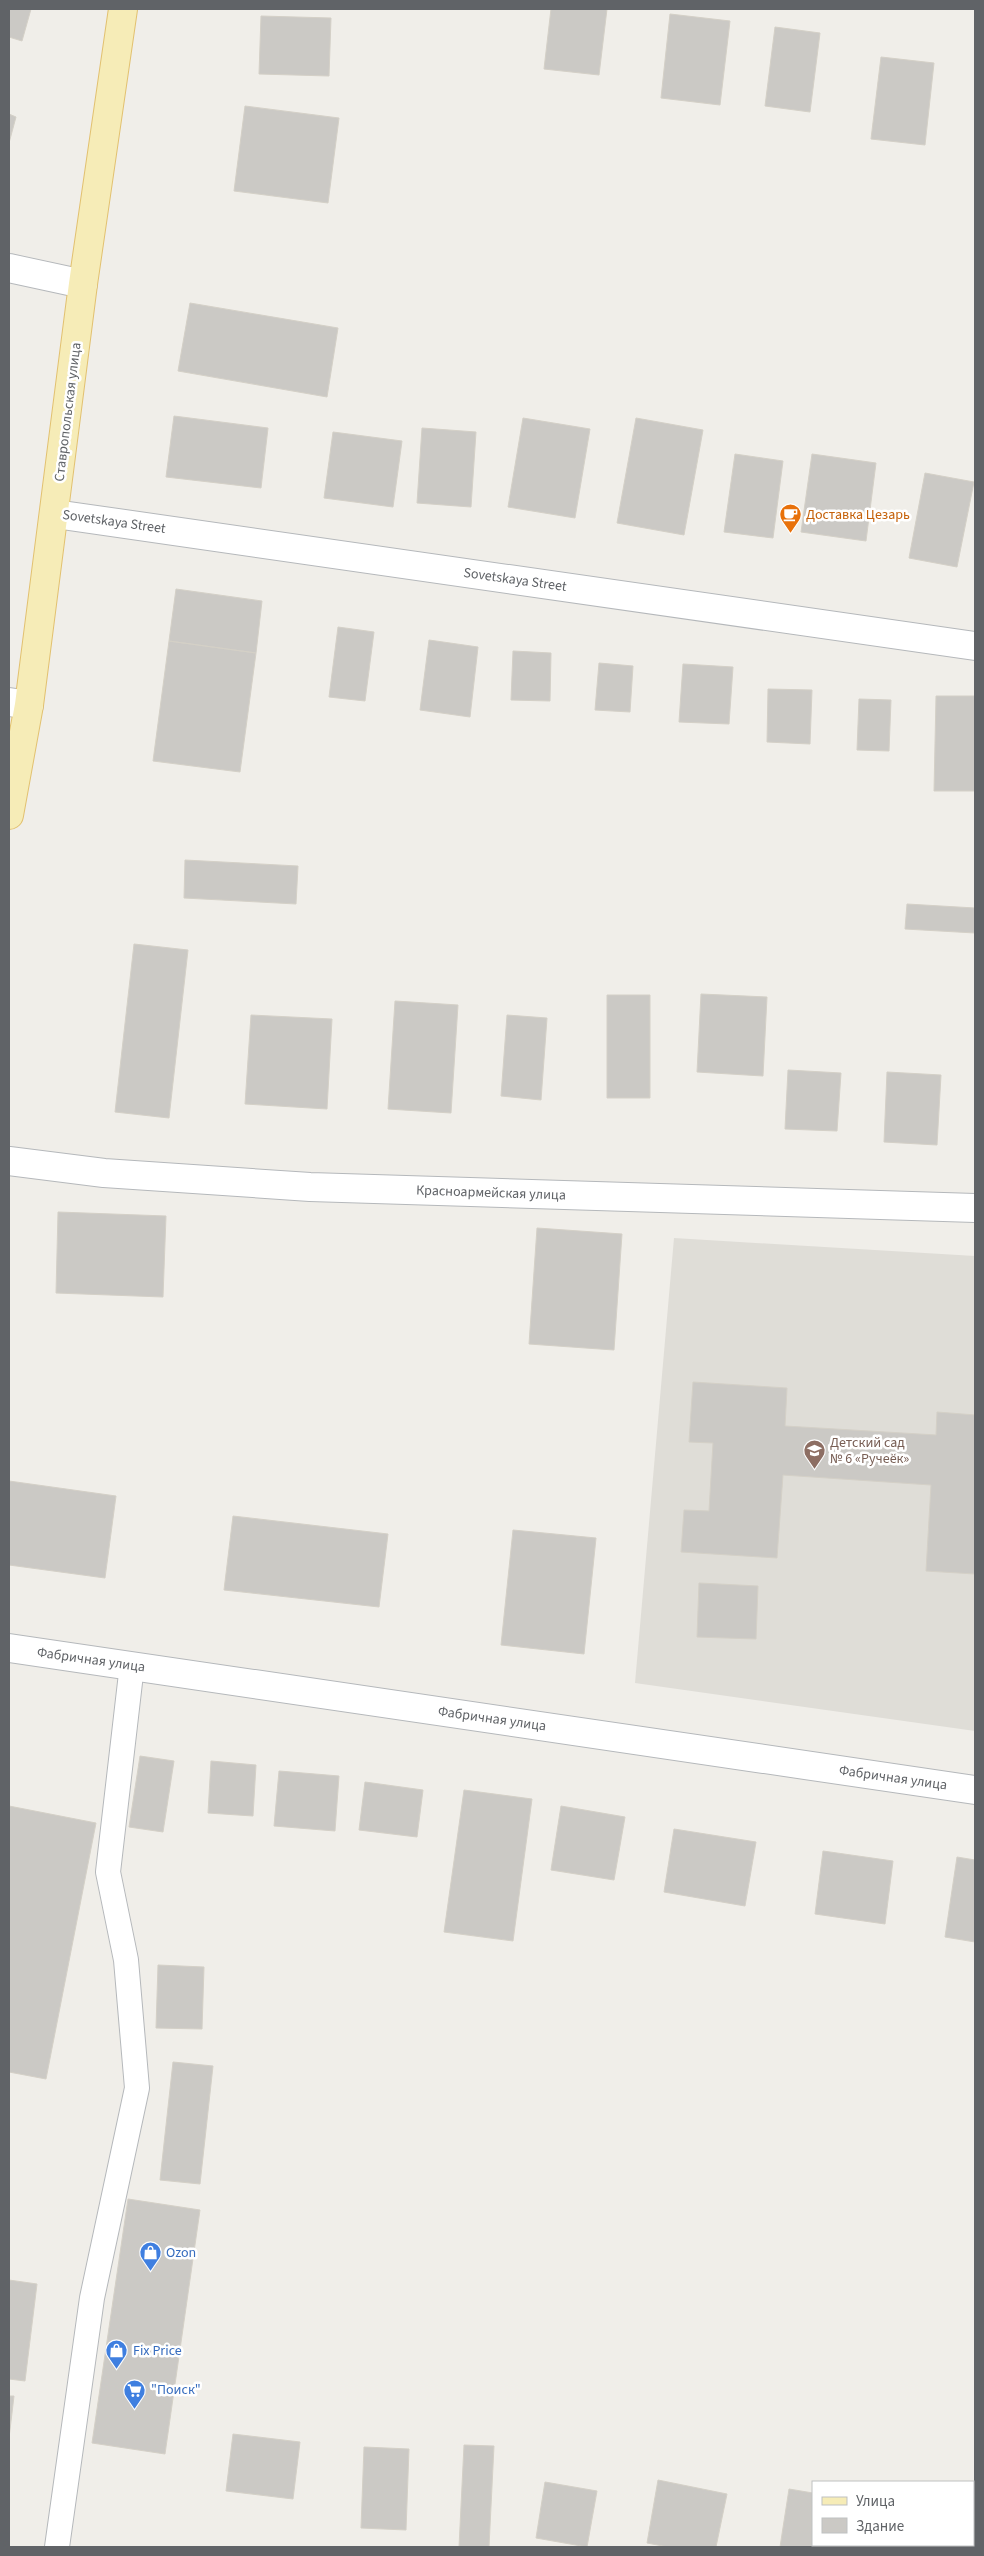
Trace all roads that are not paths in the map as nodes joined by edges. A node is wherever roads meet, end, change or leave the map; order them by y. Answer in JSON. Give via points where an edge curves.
{"nodes":[{"id":1,"x":123,"y":9,"type":"edge"},
{"id":2,"x":9,"y":268,"type":"edge"},
{"id":3,"x":83,"y":284,"type":"junction"},
{"id":4,"x":55,"y":514,"type":"junction"},
{"id":5,"x":975,"y":646,"type":"edge"},
{"id":6,"x":19,"y":704,"type":"edge"},
{"id":7,"x":9,"y":816,"type":"edge"},
{"id":8,"x":9,"y":1161,"type":"edge"},
{"id":9,"x":975,"y":1208,"type":"edge"},
{"id":10,"x":9,"y":1648,"type":"edge"},
{"id":11,"x":132,"y":1666,"type":"junction"},
{"id":12,"x":975,"y":1790,"type":"edge"},
{"id":13,"x":57,"y":2547,"type":"edge"}],
"edges":[{"from":1,"to":3,"type":"main road","name":"Ставропольская улица"},
{"from":2,"to":3,"type":"street"},
{"from":3,"to":4,"type":"main road","name":"Ставропольская улица"},
{"from":4,"to":5,"type":"street","name":"Sovetskaya Street"},
{"from":4,"to":6,"type":"main road","name":"Ставропольская улица"},
{"from":6,"to":7,"type":"main road","name":"Ставропольская улица"},
{"from":8,"to":9,"type":"street","name":"Красноармейская улица","via":[[104,1173],[310,1187]]},
{"from":10,"to":11,"type":"street","name":"Фабричная улица"},
{"from":11,"to":12,"type":"street","name":"Фабричная улица"},
{"from":11,"to":13,"type":"lane","via":[[108,1872],[126,1960],[137,2088],[92,2298]]}]}
